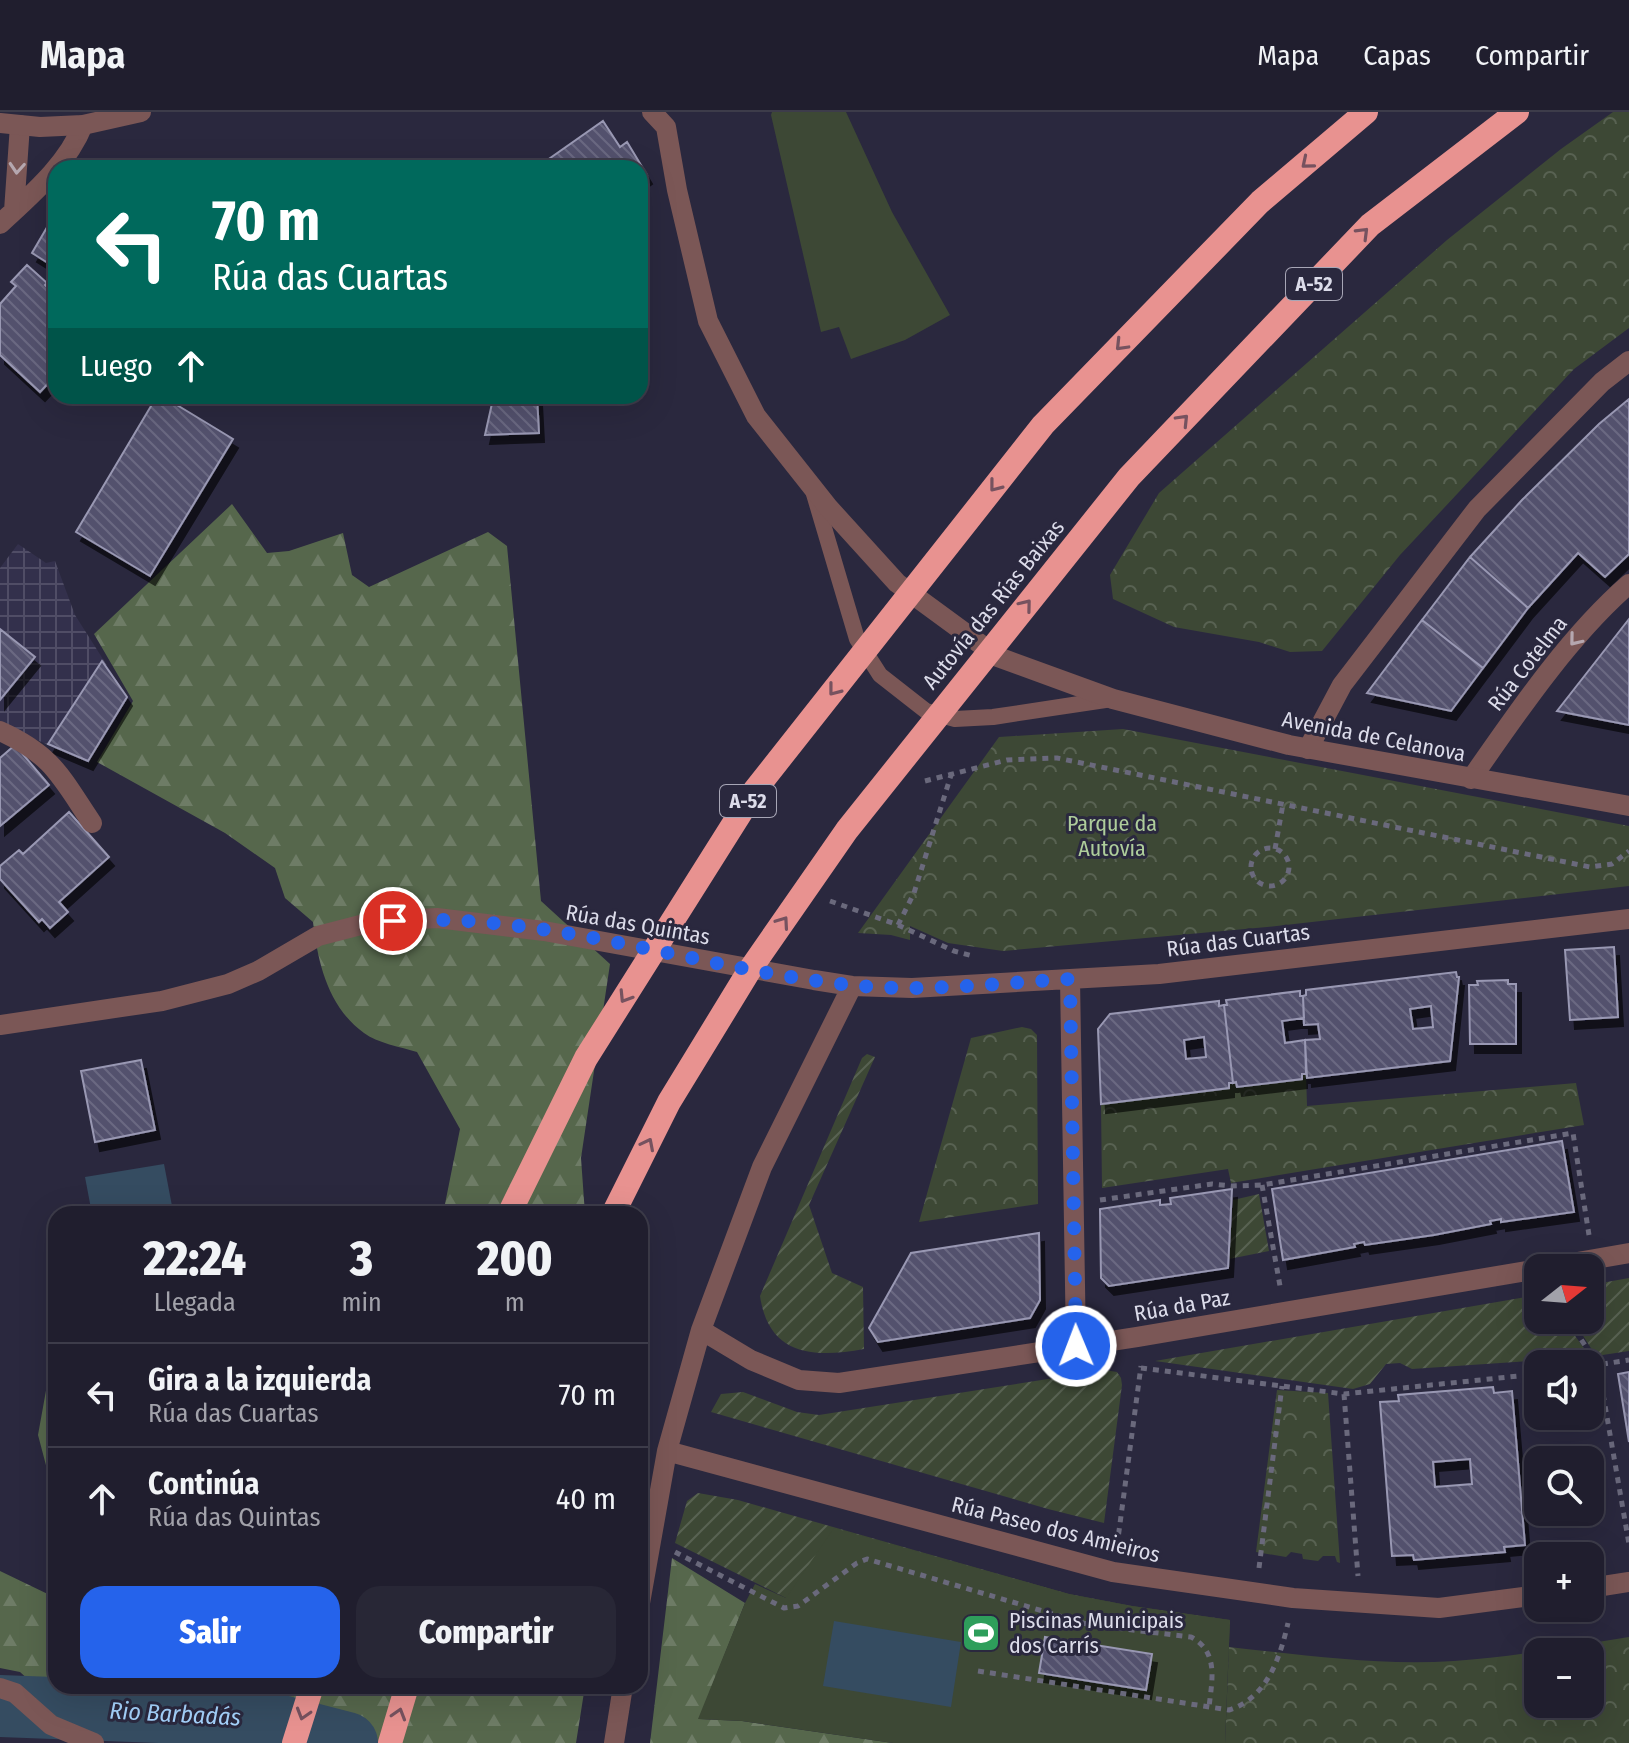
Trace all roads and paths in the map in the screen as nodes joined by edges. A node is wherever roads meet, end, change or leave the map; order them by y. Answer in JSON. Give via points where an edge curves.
{"nodes":[{"id":1,"x":141,"y":112,"type":"edge"},
{"id":2,"x":652,"y":112,"type":"edge"},
{"id":3,"x":1366,"y":112,"type":"edge"},
{"id":4,"x":1517,"y":112,"type":"edge"},
{"id":5,"x":10,"y":124,"type":"edge"},
{"id":6,"x":83,"y":125,"type":"junction"},
{"id":7,"x":63,"y":160,"type":"edge"},
{"id":8,"x":48,"y":176,"type":"edge"},
{"id":9,"x":7,"y":218,"type":"edge"},
{"id":10,"x":1629,"y":361,"type":"edge"},
{"id":11,"x":811,"y":485,"type":"junction"},
{"id":12,"x":1629,"y":584,"type":"edge"},
{"id":13,"x":1113,"y":699,"type":"junction"},
{"id":14,"x":0,"y":731,"type":"edge"},
{"id":15,"x":1308,"y":749,"type":"junction"},
{"id":16,"x":952,"y":772,"type":"junction"},
{"id":17,"x":1471,"y":779,"type":"junction"},
{"id":18,"x":922,"y":782,"type":"dead end"},
{"id":19,"x":1283,"y":804,"type":"junction"},
{"id":20,"x":1629,"y":806,"type":"edge"},
{"id":21,"x":92,"y":823,"type":"dead end"},
{"id":22,"x":1275,"y":849,"type":"junction"},
{"id":23,"x":1629,"y":851,"type":"edge"},
{"id":24,"x":1629,"y":919,"type":"edge"},
{"id":25,"x":898,"y":925,"type":"dead end"},
{"id":26,"x":1070,"y":979,"type":"junction"},
{"id":27,"x":852,"y":986,"type":"junction"},
{"id":28,"x":0,"y":1025,"type":"edge"},
{"id":29,"x":1262,"y":1185,"type":"junction"},
{"id":30,"x":1075,"y":1204,"type":"junction"},
{"id":31,"x":513,"y":1206,"type":"edge"},
{"id":32,"x":617,"y":1206,"type":"edge"},
{"id":33,"x":1629,"y":1253,"type":"edge"},
{"id":34,"x":1592,"y":1254,"type":"edge"},
{"id":35,"x":1604,"y":1257,"type":"edge"},
{"id":36,"x":1524,"y":1271,"type":"edge"},
{"id":37,"x":1285,"y":1312,"type":"junction"},
{"id":38,"x":701,"y":1330,"type":"junction"},
{"id":39,"x":1137,"y":1337,"type":"junction"},
{"id":40,"x":1076,"y":1346,"type":"junction"},
{"id":41,"x":1629,"y":1360,"type":"edge"},
{"id":42,"x":1604,"y":1364,"type":"edge"},
{"id":43,"x":1141,"y":1368,"type":"junction"},
{"id":44,"x":1524,"y":1375,"type":"edge"},
{"id":45,"x":1282,"y":1386,"type":"junction"},
{"id":46,"x":1344,"y":1394,"type":"junction"},
{"id":47,"x":1604,"y":1400,"type":"edge"},
{"id":48,"x":667,"y":1451,"type":"junction"},
{"id":49,"x":652,"y":1541,"type":"junction"},
{"id":50,"x":1629,"y":1544,"type":"edge"},
{"id":51,"x":648,"y":1562,"type":"edge"},
{"id":52,"x":1113,"y":1572,"type":"junction"},
{"id":53,"x":1629,"y":1582,"type":"edge"},
{"id":54,"x":1604,"y":1586,"type":"edge"},
{"id":55,"x":1256,"y":1593,"type":"junction"},
{"id":56,"x":1524,"y":1597,"type":"edge"},
{"id":57,"x":1293,"y":1598,"type":"junction"},
{"id":58,"x":1360,"y":1603,"type":"junction"},
{"id":59,"x":978,"y":1671,"type":"dead end"},
{"id":60,"x":8,"y":1690,"type":"edge"},
{"id":61,"x":309,"y":1694,"type":"edge"},
{"id":62,"x":405,"y":1694,"type":"edge"},
{"id":63,"x":622,"y":1694,"type":"edge"},
{"id":64,"x":1209,"y":1707,"type":"junction"},
{"id":65,"x":94,"y":1743,"type":"edge"},
{"id":66,"x":294,"y":1743,"type":"edge"},
{"id":67,"x":390,"y":1743,"type":"edge"},
{"id":68,"x":614,"y":1743,"type":"edge"}],
"edges":[{"from":1,"to":6,"type":"street"},
{"from":2,"to":11,"type":"street","name":"Avenida de Celanova","via":[[666,127],[708,321],[756,416]]},
{"from":3,"to":31,"type":"highway","number":"A-52","one_way":true,"via":[[1260,202],[1043,425],[755,790],[586,1058]]},
{"from":32,"to":4,"type":"highway","name":"Autovía das Rías Baixas","number":"A-52","one_way":true,"via":[[669,1102],[717,1023],[847,830],[1129,477],[1370,225]]},
{"from":5,"to":6,"type":"street"},
{"from":5,"to":9,"type":"street","one_way":true},
{"from":6,"to":7,"type":"street"},
{"from":8,"to":9,"type":"street"},
{"from":10,"to":15,"type":"street","via":[[1477,509],[1342,685]]},
{"from":11,"to":13,"type":"street","name":"Avenida de Celanova","via":[[897,583],[998,657]]},
{"from":11,"to":13,"type":"lane","via":[[857,639],[880,675],[926,711],[955,719],[993,717]]},
{"from":12,"to":17,"type":"street","name":"Rúa Cotelma","one_way":true,"via":[[1595,616]]},
{"from":13,"to":15,"type":"street","name":"Avenida de Celanova"},
{"from":14,"to":21,"type":"street","via":[[53,764]]},
{"from":15,"to":17,"type":"street","name":"Avenida de Celanova"},
{"from":16,"to":18,"type":"path"},
{"from":16,"to":19,"type":"path","via":[[1007,760],[1057,758]]},
{"from":16,"to":25,"type":"path","via":[[914,893]]},
{"from":17,"to":20,"type":"street","name":"Avenida de Celanova"},
{"from":19,"to":22,"type":"path"},
{"from":19,"to":23,"type":"path","via":[[1590,867],[1612,864]]},
{"from":22,"to":22,"type":"path","via":[[1287,859],[1288,871],[1282,882],[1265,885],[1255,879],[1252,860],[1260,851]]},
{"from":24,"to":26,"type":"street","name":"Rúa das Cuartas","via":[[1159,974]]},
{"from":26,"to":27,"type":"street","name":"Rúa das Cuartas"},
{"from":26,"to":30,"type":"street"},
{"from":27,"to":28,"type":"street","name":"Rúa das Quintas","via":[[544,931],[437,918],[372,922],[318,936],[228,984],[162,1001]]},
{"from":27,"to":38,"type":"street","via":[[762,1167]]},
{"from":29,"to":30,"type":"path","via":[[1212,1184]]},
{"from":29,"to":34,"type":"path","via":[[1573,1133]]},
{"from":29,"to":37,"type":"path"},
{"from":30,"to":40,"type":"street"},
{"from":33,"to":35,"type":"street","name":"Rúa da Paz"},
{"from":36,"to":37,"type":"street","name":"Rúa da Paz"},
{"from":37,"to":39,"type":"street","name":"Rúa da Paz"},
{"from":38,"to":40,"type":"street","name":"Rúa da Paz","via":[[799,1380],[839,1383]]},
{"from":38,"to":48,"type":"street"},
{"from":39,"to":40,"type":"street","name":"Rúa da Paz"},
{"from":39,"to":43,"type":"path"},
{"from":41,"to":42,"type":"path"},
{"from":43,"to":45,"type":"path"},
{"from":43,"to":52,"type":"path"},
{"from":44,"to":46,"type":"path"},
{"from":45,"to":46,"type":"path"},
{"from":45,"to":55,"type":"path"},
{"from":46,"to":58,"type":"path"},
{"from":47,"to":50,"type":"path"},
{"from":48,"to":49,"type":"street"},
{"from":48,"to":52,"type":"street","name":"Rúa Paseo dos Amieiros"},
{"from":49,"to":51,"type":"street"},
{"from":49,"to":64,"type":"path","via":[[784,1608],[798,1606],[867,1559],[1090,1625],[1191,1637],[1210,1655]]},
{"from":52,"to":55,"type":"street","name":"Rúa Paseo dos Amieiros"},
{"from":53,"to":54,"type":"street"},
{"from":55,"to":57,"type":"street","name":"Rúa Paseo dos Amieiros"},
{"from":56,"to":58,"type":"street","name":"Rúa Paseo dos Amieiros","via":[[1439,1608]]},
{"from":57,"to":58,"type":"street","name":"Rúa Paseo dos Amieiros"},
{"from":57,"to":64,"type":"path","via":[[1281,1657],[1262,1687],[1242,1706]]},
{"from":59,"to":64,"type":"path"},
{"from":60,"to":65,"type":"street","via":[[51,1725]]},
{"from":61,"to":66,"type":"highway","one_way":true},
{"from":67,"to":62,"type":"highway","one_way":true},
{"from":63,"to":68,"type":"street"}]}
